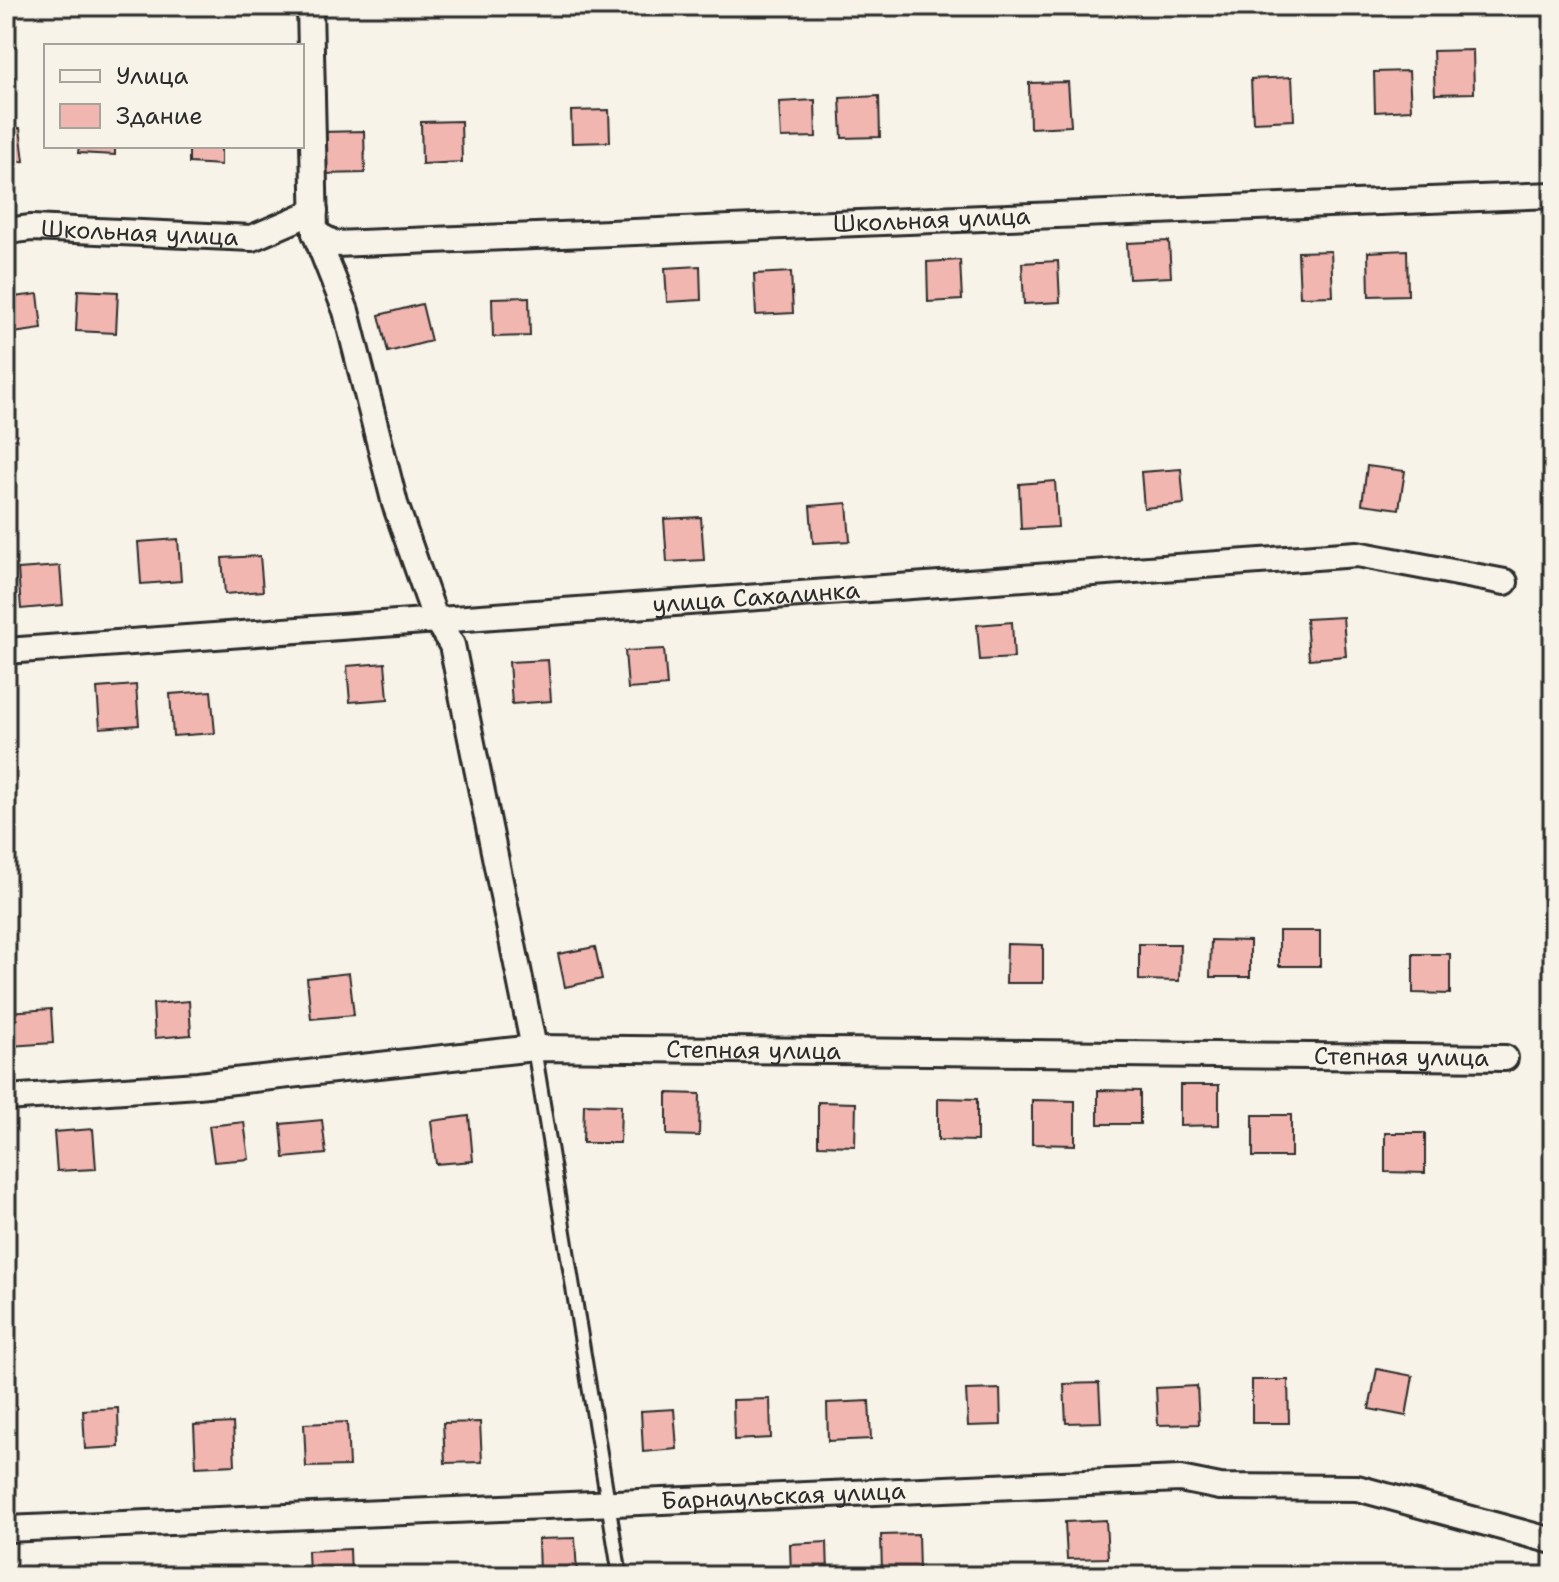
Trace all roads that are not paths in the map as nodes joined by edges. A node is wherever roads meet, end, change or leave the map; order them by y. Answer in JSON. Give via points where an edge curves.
{"nodes":[{"id":1,"x":310,"y":6,"type":"edge"},
{"id":2,"x":1553,"y":195,"type":"edge"},
{"id":3,"x":315,"y":222,"type":"junction"},
{"id":4,"x":6,"y":231,"type":"edge"},
{"id":5,"x":1505,"y":582,"type":"dead end"},
{"id":6,"x":435,"y":618,"type":"junction"},
{"id":7,"x":6,"y":651,"type":"edge"},
{"id":8,"x":534,"y":1048,"type":"junction"},
{"id":9,"x":1505,"y":1058,"type":"dead end"},
{"id":10,"x":6,"y":1098,"type":"edge"},
{"id":11,"x":610,"y":1503,"type":"junction"},
{"id":12,"x":6,"y":1529,"type":"edge"},
{"id":13,"x":1553,"y":1541,"type":"edge"},
{"id":14,"x":620,"y":1576,"type":"edge"}],
"edges":[{"from":1,"to":3,"type":"street"},
{"from":2,"to":3,"type":"street","name":"Школьная улица","via":[[335,244]]},
{"from":3,"to":4,"type":"street","name":"Школьная улица","via":[[252,238]]},
{"from":3,"to":6,"type":"street","via":[[346,311],[395,504]]},
{"from":5,"to":6,"type":"street","name":"улица Сахалинка","via":[[1357,554]]},
{"from":6,"to":7,"type":"street","name":"улица Сахалинка"},
{"from":6,"to":8,"type":"street","via":[[452,645]]},
{"from":8,"to":9,"type":"street","name":"Степная улица"},
{"from":8,"to":10,"type":"street","name":"Степная улица","via":[[198,1085]]},
{"from":8,"to":11,"type":"lane"},
{"from":11,"to":12,"type":"street","name":"Барнаульская улица"},
{"from":11,"to":13,"type":"street","name":"Барнаульская улица","via":[[1180,1479],[1220,1487],[1357,1488]]},
{"from":11,"to":14,"type":"lane"}]}
